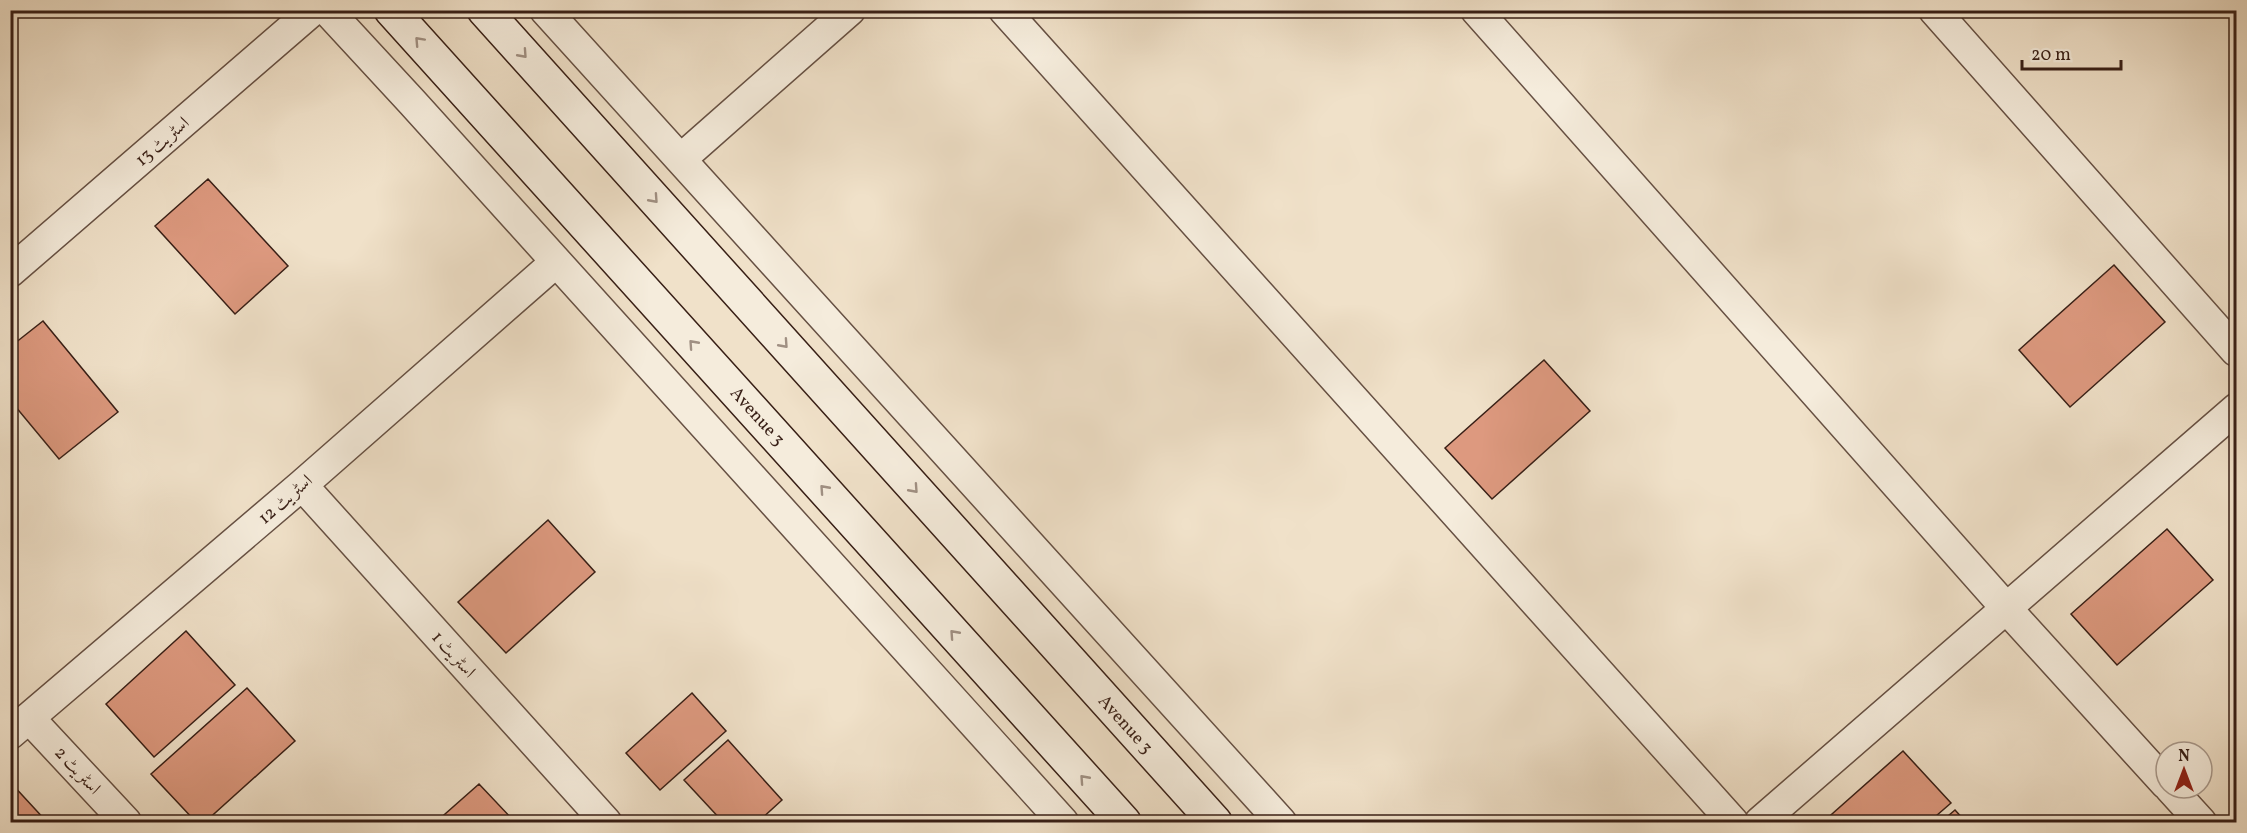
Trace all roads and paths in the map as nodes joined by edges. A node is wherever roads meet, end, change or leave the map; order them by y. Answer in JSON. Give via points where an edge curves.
{"nodes":[{"id":1,"x":313,"y":10,"type":"edge"},
{"id":2,"x":327,"y":10,"type":"edge"},
{"id":3,"x":391,"y":10,"type":"edge"},
{"id":4,"x":545,"y":10,"type":"edge"},
{"id":5,"x":850,"y":10,"type":"edge"},
{"id":6,"x":1004,"y":10,"type":"edge"},
{"id":7,"x":1476,"y":10,"type":"edge"},
{"id":8,"x":1934,"y":10,"type":"edge"},
{"id":9,"x":492,"y":13,"type":"edge"},
{"id":10,"x":448,"y":72,"type":"junction"},
{"id":11,"x":412,"y":102,"type":"junction"},
{"id":12,"x":681,"y":159,"type":"junction"},
{"id":13,"x":556,"y":262,"type":"junction"},
{"id":14,"x":10,"y":272,"type":"edge"},
{"id":15,"x":2236,"y":351,"type":"edge"},
{"id":16,"x":2236,"y":409,"type":"edge"},
{"id":17,"x":302,"y":485,"type":"junction"},
{"id":18,"x":2007,"y":609,"type":"junction"},
{"id":19,"x":20,"y":726,"type":"edge"},
{"id":20,"x":2154,"y":771,"type":"edge"},
{"id":21,"x":2181,"y":800,"type":"edge"},
{"id":22,"x":126,"y":822,"type":"edge"},
{"id":23,"x":606,"y":822,"type":"edge"},
{"id":24,"x":1063,"y":822,"type":"edge"},
{"id":25,"x":1124,"y":822,"type":"edge"},
{"id":26,"x":1215,"y":822,"type":"edge"},
{"id":27,"x":1281,"y":822,"type":"edge"},
{"id":28,"x":1733,"y":822,"type":"edge"},
{"id":29,"x":1760,"y":822,"type":"edge"},
{"id":30,"x":2201,"y":822,"type":"edge"}],
"edges":[{"from":1,"to":14,"type":"street","name":"اسٹریٹ 13"},
{"from":2,"to":11,"type":"street"},
{"from":10,"to":3,"type":"main road","name":"Avenue 3","one_way":true},
{"from":4,"to":12,"type":"street"},
{"from":5,"to":12,"type":"street"},
{"from":6,"to":28,"type":"street"},
{"from":7,"to":18,"type":"street"},
{"from":8,"to":15,"type":"street"},
{"from":9,"to":26,"type":"main road","name":"Avenue 3","one_way":true},
{"from":10,"to":11,"type":"street"},
{"from":25,"to":10,"type":"main road","name":"Avenue 3","one_way":true},
{"from":11,"to":13,"type":"street"},
{"from":12,"to":27,"type":"street"},
{"from":13,"to":17,"type":"street","name":"اسٹریٹ 12"},
{"from":13,"to":24,"type":"street"},
{"from":16,"to":18,"type":"street"},
{"from":17,"to":19,"type":"street","name":"اسٹریٹ 12"},
{"from":17,"to":23,"type":"street","name":"اسٹریٹ 1"},
{"from":18,"to":20,"type":"street"},
{"from":18,"to":29,"type":"street"},
{"from":19,"to":22,"type":"street","name":"اسٹریٹ 2"},
{"from":21,"to":30,"type":"street"}]}
